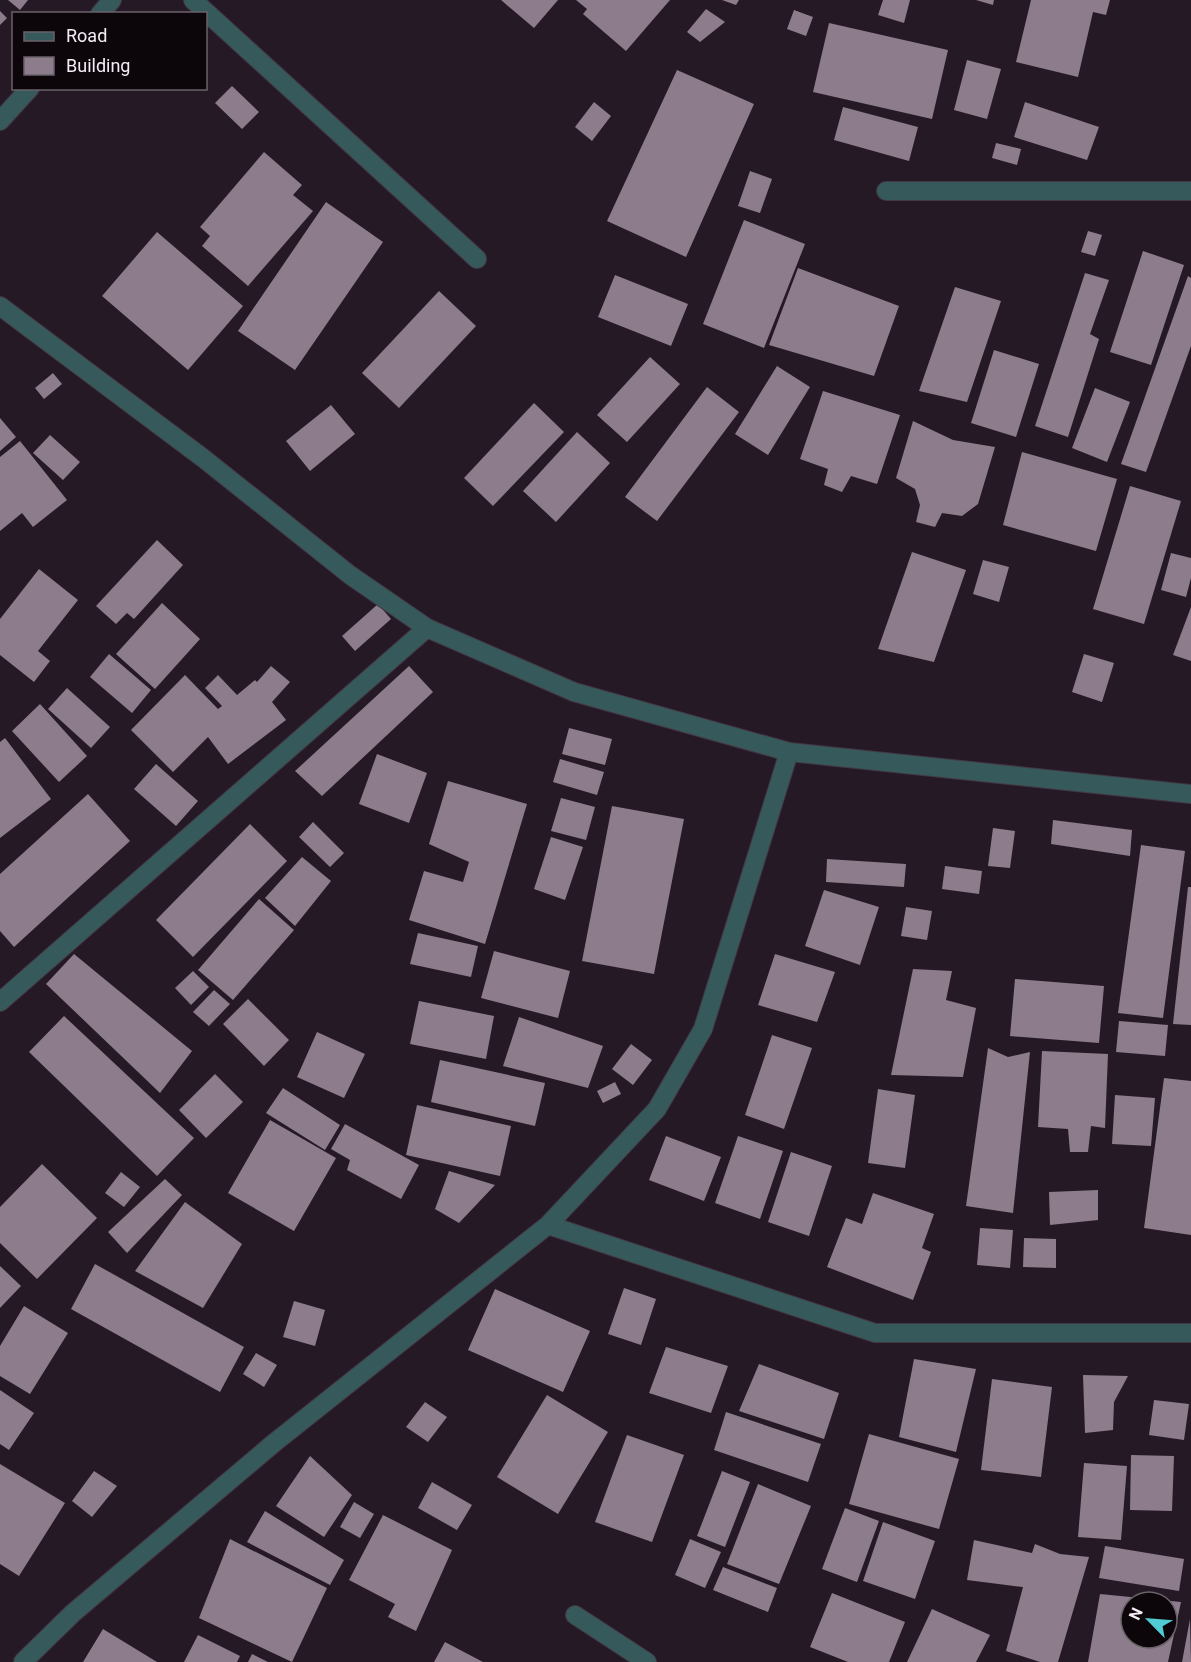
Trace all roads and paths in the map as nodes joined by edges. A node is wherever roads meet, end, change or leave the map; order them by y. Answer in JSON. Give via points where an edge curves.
{"nodes":[{"id":1,"x":112,"y":0,"type":"edge"},
{"id":2,"x":192,"y":0,"type":"edge"},
{"id":3,"x":102,"y":12,"type":"edge"},
{"id":4,"x":205,"y":12,"type":"edge"},
{"id":5,"x":207,"y":14,"type":"edge"},
{"id":6,"x":28,"y":90,"type":"edge"},
{"id":7,"x":0,"y":121,"type":"edge"},
{"id":8,"x":886,"y":191,"type":"dead end"},
{"id":9,"x":1191,"y":191,"type":"edge"},
{"id":10,"x":477,"y":259,"type":"dead end"},
{"id":11,"x":0,"y":306,"type":"edge"},
{"id":12,"x":427,"y":628,"type":"junction"},
{"id":13,"x":789,"y":752,"type":"junction"},
{"id":14,"x":1191,"y":794,"type":"edge"},
{"id":15,"x":0,"y":1002,"type":"edge"},
{"id":16,"x":548,"y":1225,"type":"junction"},
{"id":17,"x":1191,"y":1333,"type":"edge"},
{"id":18,"x":575,"y":1615,"type":"dead end"},
{"id":19,"x":23,"y":1662,"type":"edge"},
{"id":20,"x":647,"y":1662,"type":"edge"}],
"edges":[{"from":1,"to":3,"type":"street"},
{"from":2,"to":4,"type":"street"},
{"from":5,"to":10,"type":"street"},
{"from":6,"to":7,"type":"street"},
{"from":8,"to":9,"type":"street"},
{"from":11,"to":12,"type":"street","via":[[203,458],[350,575]]},
{"from":12,"to":13,"type":"street","via":[[574,692]]},
{"from":12,"to":15,"type":"street"},
{"from":13,"to":14,"type":"street"},
{"from":13,"to":16,"type":"street","via":[[704,1029],[657,1109]]},
{"from":16,"to":17,"type":"street","via":[[875,1333]]},
{"from":16,"to":19,"type":"street","via":[[274,1443],[73,1613]]},
{"from":18,"to":20,"type":"street"}]}
